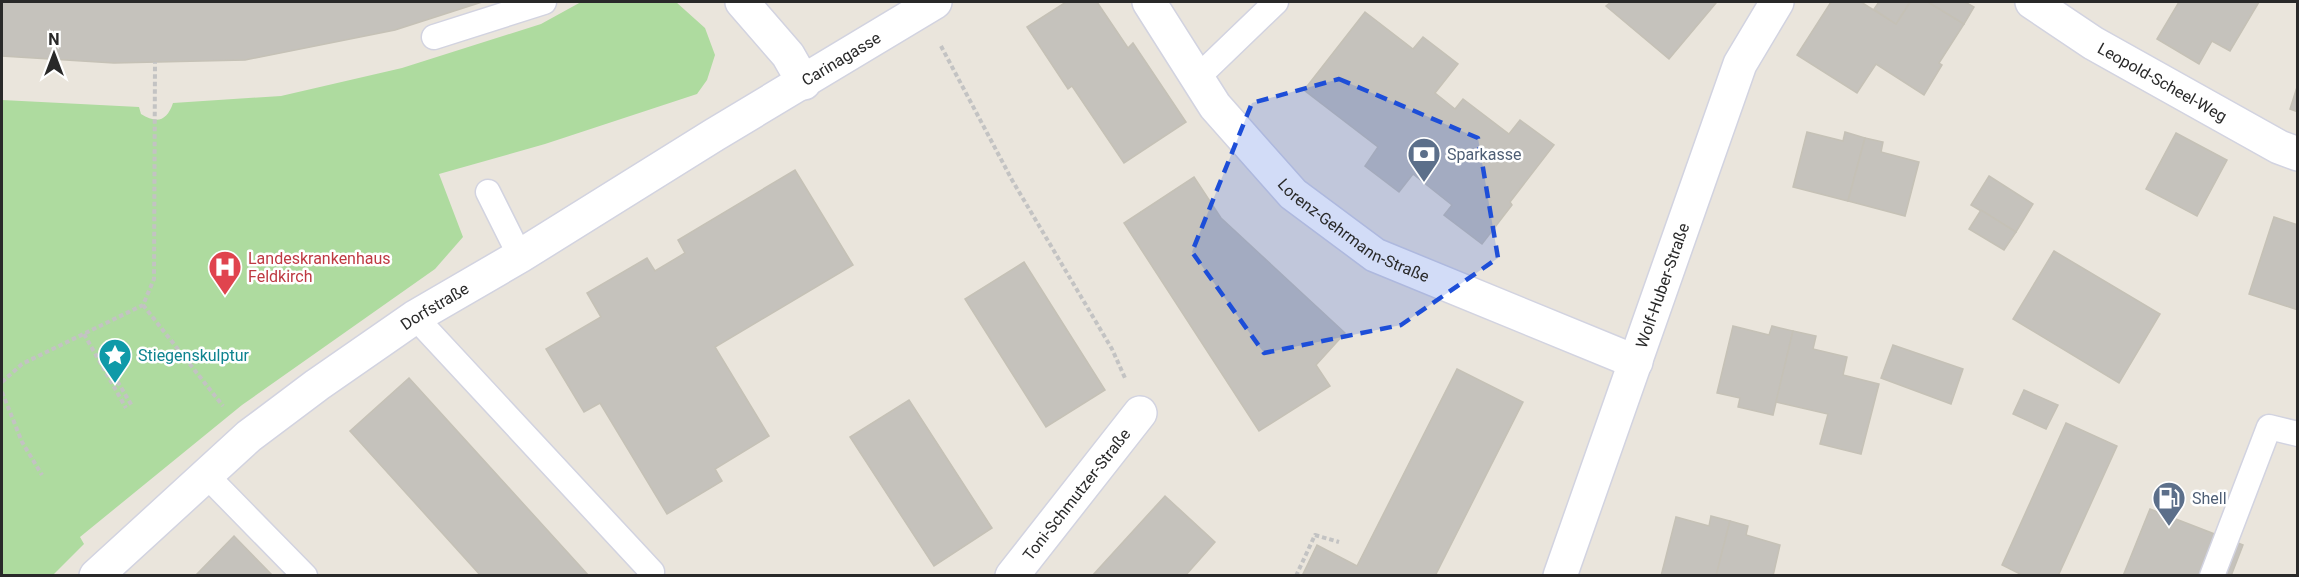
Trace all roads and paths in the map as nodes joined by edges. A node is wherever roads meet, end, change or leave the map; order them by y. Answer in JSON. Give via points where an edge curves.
{"nodes":[{"id":1,"x":544,"y":2,"type":"edge"},
{"id":2,"x":742,"y":2,"type":"edge"},
{"id":3,"x":935,"y":2,"type":"edge"},
{"id":4,"x":1149,"y":2,"type":"edge"},
{"id":5,"x":1276,"y":2,"type":"edge"},
{"id":6,"x":1777,"y":2,"type":"edge"},
{"id":7,"x":2032,"y":2,"type":"edge"},
{"id":8,"x":434,"y":37,"type":"dead end"},
{"id":9,"x":939,"y":42,"type":"dead end"},
{"id":10,"x":155,"y":62,"type":"dead end"},
{"id":11,"x":1197,"y":78,"type":"junction"},
{"id":12,"x":804,"y":83,"type":"junction"},
{"id":13,"x":2298,"y":154,"type":"edge"},
{"id":14,"x":488,"y":192,"type":"dead end"},
{"id":15,"x":520,"y":256,"type":"junction"},
{"id":16,"x":143,"y":305,"type":"junction"},
{"id":17,"x":415,"y":317,"type":"junction"},
{"id":18,"x":84,"y":334,"type":"junction"},
{"id":19,"x":106,"y":362,"type":"dead end"},
{"id":20,"x":1636,"y":362,"type":"junction"},
{"id":21,"x":2,"y":382,"type":"edge"},
{"id":22,"x":2,"y":392,"type":"edge"},
{"id":23,"x":214,"y":394,"type":"dead end"},
{"id":24,"x":132,"y":406,"type":"dead end"},
{"id":25,"x":126,"y":408,"type":"dead end"},
{"id":26,"x":1140,"y":413,"type":"joint"},
{"id":27,"x":2298,"y":434,"type":"edge"},
{"id":28,"x":42,"y":475,"type":"dead end"},
{"id":29,"x":207,"y":476,"type":"junction"},
{"id":30,"x":1339,"y":542,"type":"dead end"},
{"id":31,"x":652,"y":572,"type":"dead end"},
{"id":32,"x":96,"y":576,"type":"edge"},
{"id":33,"x":305,"y":576,"type":"edge"},
{"id":34,"x":1012,"y":576,"type":"edge"},
{"id":35,"x":1296,"y":576,"type":"edge"},
{"id":36,"x":1560,"y":576,"type":"edge"},
{"id":37,"x":2212,"y":576,"type":"edge"}],
"edges":[{"from":1,"to":8,"type":"lane"},
{"from":2,"to":12,"type":"street","name":"Carinagasse","via":[[788,55]]},
{"from":3,"to":12,"type":"street","name":"Carinagasse"},
{"from":4,"to":11,"type":"street","name":"Lorenz-Gehrmann-Straße"},
{"from":5,"to":11,"type":"lane"},
{"from":6,"to":20,"type":"street","name":"Wolf-Huber-Straße","via":[[1740,64]]},
{"from":7,"to":13,"type":"street","name":"Leopold-Scheel-Weg","via":[[2093,43]]},
{"from":9,"to":26,"type":"path","via":[[1012,180],[1112,349]]},
{"from":10,"to":16,"type":"path","via":[[154,279]]},
{"from":11,"to":20,"type":"street","name":"Lorenz-Gehrmann-Straße","via":[[1215,106],[1293,194],[1375,255]]},
{"from":12,"to":15,"type":"street","name":"Dorfstraße"},
{"from":14,"to":15,"type":"lane"},
{"from":15,"to":17,"type":"street","name":"Dorfstraße"},
{"from":16,"to":18,"type":"path"},
{"from":16,"to":23,"type":"path"},
{"from":17,"to":29,"type":"street","name":"Dorfstraße","via":[[317,384],[249,436]]},
{"from":17,"to":31,"type":"lane"},
{"from":18,"to":21,"type":"path","via":[[22,364]]},
{"from":18,"to":25,"type":"path"},
{"from":19,"to":24,"type":"path"},
{"from":20,"to":36,"type":"street","name":"Wolf-Huber-Straße"},
{"from":22,"to":28,"type":"path","via":[[22,442]]},
{"from":26,"to":34,"type":"street","name":"Toni-Schmutzer-Straße"},
{"from":27,"to":37,"type":"lane","via":[[2269,427]]},
{"from":29,"to":32,"type":"street","name":"Dorfstraße"},
{"from":29,"to":33,"type":"lane"},
{"from":30,"to":35,"type":"path","via":[[1315,536]]}]}
